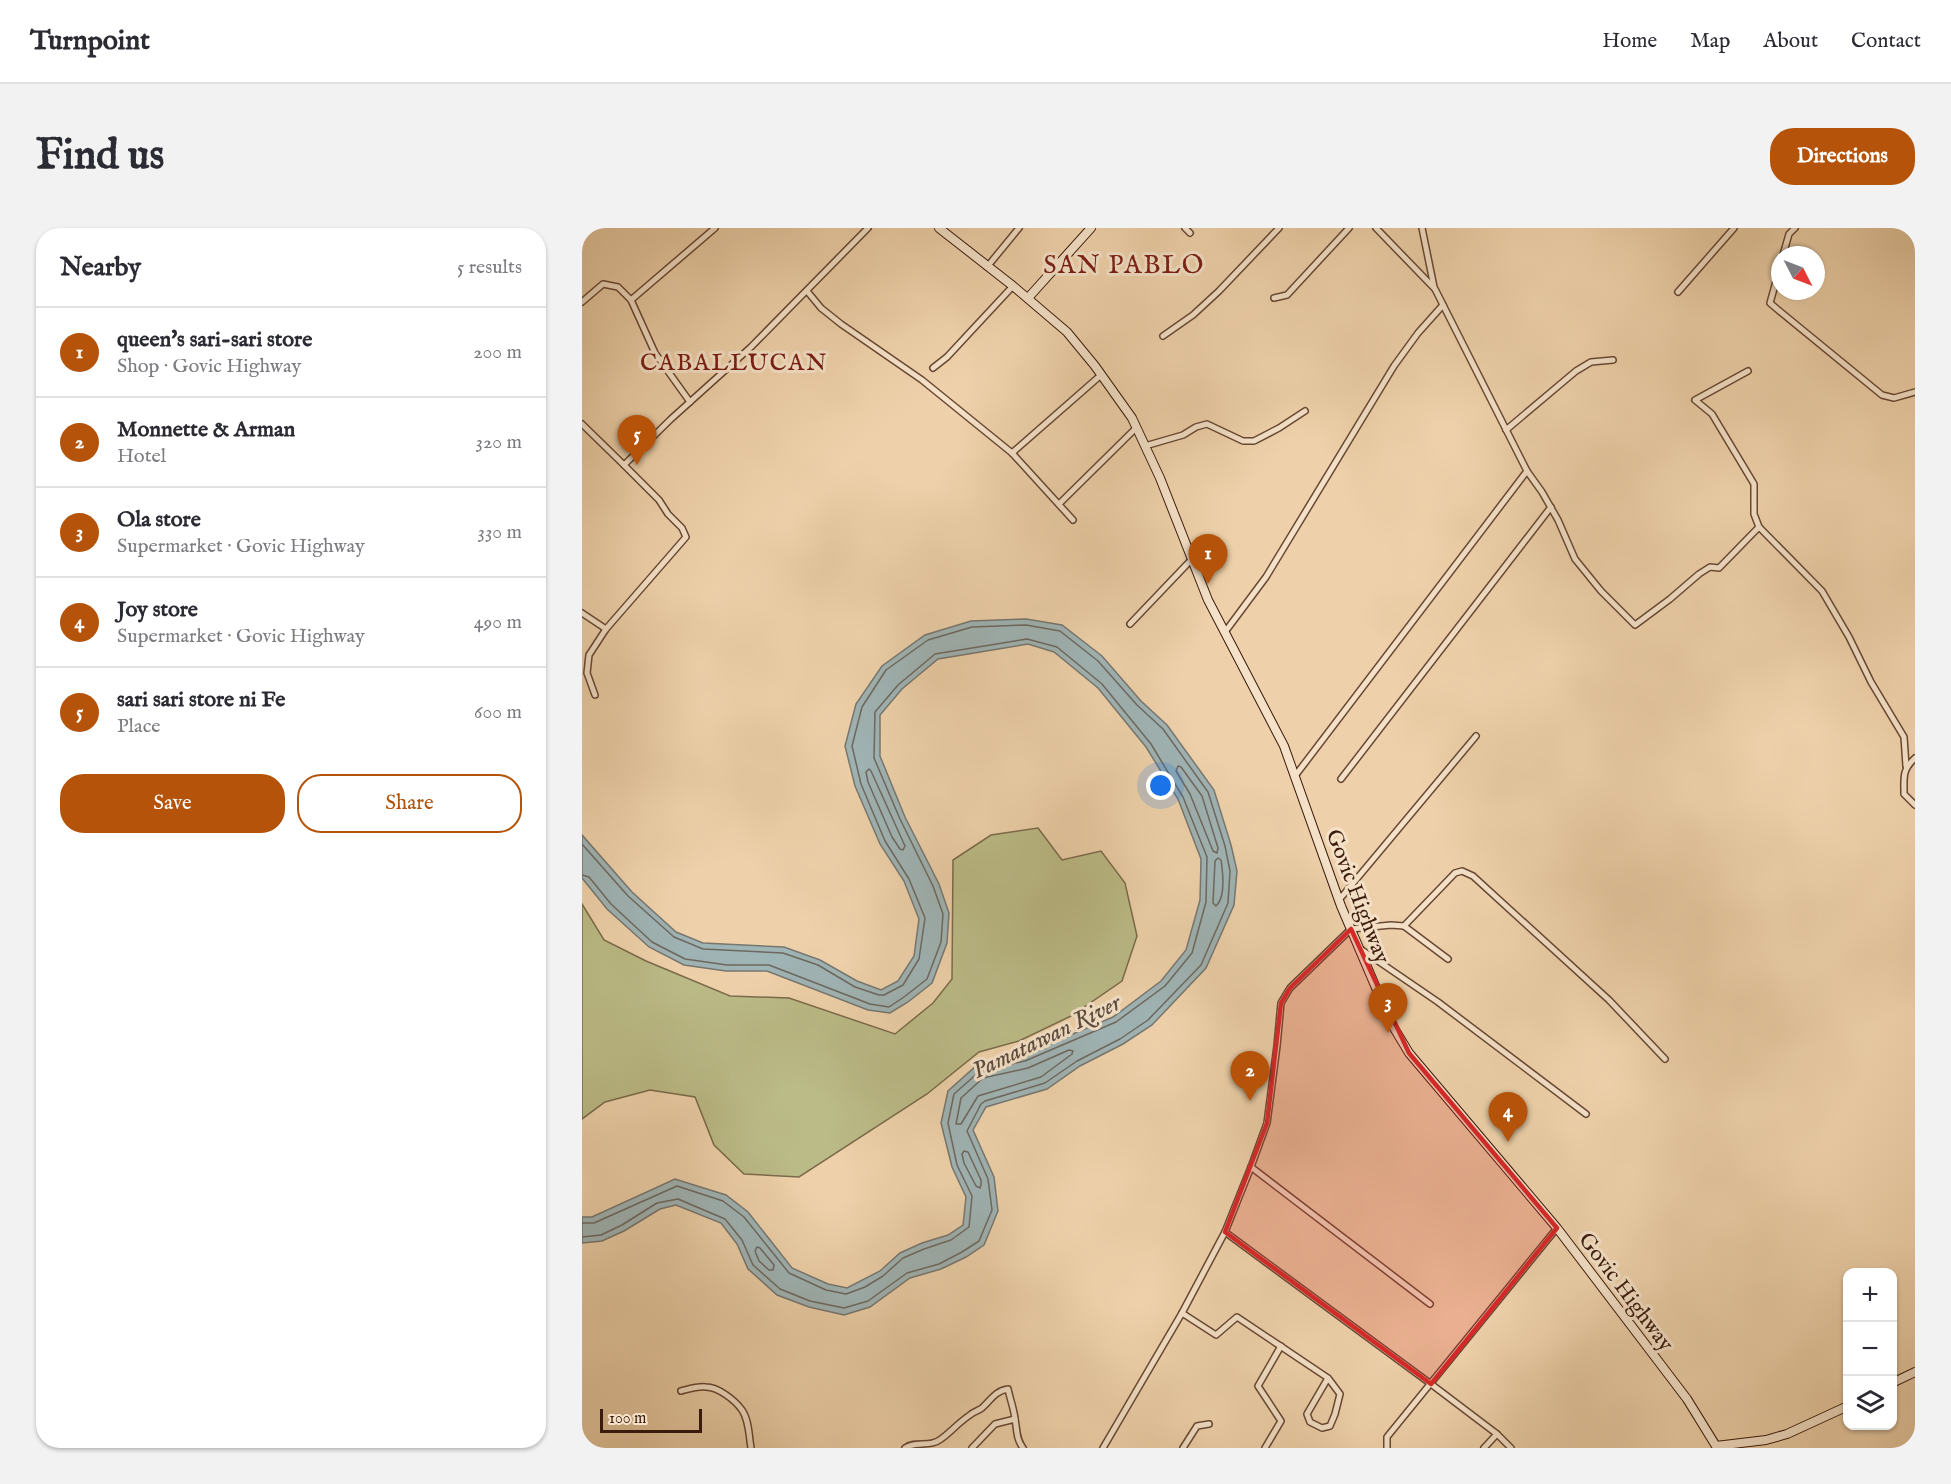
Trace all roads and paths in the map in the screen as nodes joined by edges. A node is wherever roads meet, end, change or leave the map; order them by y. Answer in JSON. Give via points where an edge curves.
{"nodes":[{"id":1,"x":715,"y":228,"type":"edge"},
{"id":2,"x":868,"y":228,"type":"edge"},
{"id":3,"x":1019,"y":228,"type":"edge"},
{"id":4,"x":1090,"y":228,"type":"edge"},
{"id":5,"x":1185,"y":228,"type":"edge"},
{"id":6,"x":1278,"y":228,"type":"edge"},
{"id":7,"x":1349,"y":228,"type":"edge"},
{"id":8,"x":1376,"y":228,"type":"edge"},
{"id":9,"x":1422,"y":228,"type":"edge"},
{"id":10,"x":1734,"y":228,"type":"edge"},
{"id":11,"x":1795,"y":228,"type":"edge"},
{"id":12,"x":942,"y":229,"type":"edge"},
{"id":13,"x":1190,"y":233,"type":"dead end"},
{"id":14,"x":1786,"y":246,"type":"edge"},
{"id":15,"x":987,"y":267,"type":"junction"},
{"id":16,"x":1014,"y":286,"type":"junction"},
{"id":17,"x":1435,"y":289,"type":"junction"},
{"id":18,"x":807,"y":291,"type":"junction"},
{"id":19,"x":1678,"y":292,"type":"dead end"},
{"id":20,"x":1028,"y":298,"type":"junction"},
{"id":21,"x":1274,"y":298,"type":"dead end"},
{"id":22,"x":1771,"y":299,"type":"edge"},
{"id":23,"x":631,"y":300,"type":"junction"},
{"id":24,"x":582,"y":302,"type":"edge"},
{"id":25,"x":1443,"y":305,"type":"junction"},
{"id":26,"x":1163,"y":336,"type":"dead end"},
{"id":27,"x":1613,"y":360,"type":"dead end"},
{"id":28,"x":933,"y":368,"type":"dead end"},
{"id":29,"x":1748,"y":370,"type":"dead end"},
{"id":30,"x":1101,"y":375,"type":"junction"},
{"id":31,"x":1915,"y":392,"type":"edge"},
{"id":32,"x":690,"y":402,"type":"junction"},
{"id":33,"x":1305,"y":411,"type":"dead end"},
{"id":34,"x":582,"y":424,"type":"edge"},
{"id":35,"x":1136,"y":428,"type":"junction"},
{"id":36,"x":1506,"y":430,"type":"junction"},
{"id":37,"x":1144,"y":446,"type":"junction"},
{"id":38,"x":1012,"y":453,"type":"junction"},
{"id":39,"x":624,"y":465,"type":"junction"},
{"id":40,"x":1527,"y":471,"type":"junction"},
{"id":41,"x":1059,"y":504,"type":"junction"},
{"id":42,"x":1551,"y":507,"type":"junction"},
{"id":43,"x":1073,"y":520,"type":"dead end"},
{"id":44,"x":1759,"y":527,"type":"junction"},
{"id":45,"x":1192,"y":559,"type":"junction"},
{"id":46,"x":582,"y":613,"type":"edge"},
{"id":47,"x":1130,"y":624,"type":"dead end"},
{"id":48,"x":606,"y":629,"type":"junction"},
{"id":49,"x":1225,"y":632,"type":"junction"},
{"id":50,"x":582,"y":650,"type":"edge"},
{"id":51,"x":589,"y":655,"type":"junction"},
{"id":52,"x":584,"y":673,"type":"edge"},
{"id":53,"x":595,"y":694,"type":"dead end"},
{"id":54,"x":1476,"y":736,"type":"dead end"},
{"id":55,"x":1915,"y":758,"type":"edge"},
{"id":56,"x":1906,"y":766,"type":"junction"},
{"id":57,"x":1294,"y":776,"type":"junction"},
{"id":58,"x":1341,"y":779,"type":"dead end"},
{"id":59,"x":1915,"y":806,"type":"edge"},
{"id":60,"x":1339,"y":900,"type":"junction"},
{"id":61,"x":1404,"y":926,"type":"junction"},
{"id":62,"x":1351,"y":929,"type":"junction"},
{"id":63,"x":1359,"y":948,"type":"junction"},
{"id":64,"x":1448,"y":959,"type":"dead end"},
{"id":65,"x":1665,"y":1059,"type":"dead end"},
{"id":66,"x":1586,"y":1113,"type":"dead end"},
{"id":67,"x":1251,"y":1167,"type":"junction"},
{"id":68,"x":1557,"y":1228,"type":"junction"},
{"id":69,"x":1225,"y":1232,"type":"junction"},
{"id":70,"x":1430,"y":1304,"type":"dead end"},
{"id":71,"x":1182,"y":1313,"type":"junction"},
{"id":72,"x":1281,"y":1346,"type":"junction"},
{"id":73,"x":1915,"y":1372,"type":"edge"},
{"id":74,"x":1328,"y":1378,"type":"junction"},
{"id":75,"x":1897,"y":1381,"type":"edge"},
{"id":76,"x":1431,"y":1384,"type":"junction"},
{"id":77,"x":681,"y":1391,"type":"dead end"},
{"id":78,"x":1843,"y":1408,"type":"edge"},
{"id":79,"x":1015,"y":1419,"type":"junction"},
{"id":80,"x":1209,"y":1424,"type":"dead end"},
{"id":81,"x":1497,"y":1434,"type":"junction"},
{"id":82,"x":1716,"y":1447,"type":"edge"},
{"id":83,"x":751,"y":1448,"type":"edge"},
{"id":84,"x":905,"y":1448,"type":"edge"},
{"id":85,"x":972,"y":1448,"type":"edge"},
{"id":86,"x":1023,"y":1448,"type":"edge"},
{"id":87,"x":1103,"y":1448,"type":"edge"},
{"id":88,"x":1183,"y":1448,"type":"edge"},
{"id":89,"x":1265,"y":1448,"type":"edge"},
{"id":90,"x":1387,"y":1448,"type":"edge"},
{"id":91,"x":1484,"y":1448,"type":"edge"},
{"id":92,"x":1511,"y":1448,"type":"edge"}],
"edges":[{"from":1,"to":23,"type":"street"},
{"from":2,"to":18,"type":"street"},
{"from":3,"to":15,"type":"street"},
{"from":4,"to":20,"type":"main road"},
{"from":5,"to":13,"type":"street"},
{"from":6,"to":26,"type":"street","via":[[1219,291]]},
{"from":7,"to":21,"type":"street","via":[[1287,295]]},
{"from":8,"to":17,"type":"street"},
{"from":9,"to":17,"type":"street"},
{"from":10,"to":19,"type":"street"},
{"from":11,"to":14,"type":"street"},
{"from":12,"to":15,"type":"main road","name":"Govic Highway"},
{"from":15,"to":16,"type":"main road","name":"Govic Highway"},
{"from":16,"to":20,"type":"main road","name":"Govic Highway"},
{"from":16,"to":28,"type":"street"},
{"from":17,"to":25,"type":"street"},
{"from":18,"to":32,"type":"street"},
{"from":18,"to":38,"type":"street","via":[[841,324],[922,380]]},
{"from":20,"to":30,"type":"main road","name":"Govic Highway","via":[[1067,332]]},
{"from":22,"to":31,"type":"street","via":[[1770,303],[1882,395],[1894,398]]},
{"from":23,"to":24,"type":"street","via":[[618,287],[603,284]]},
{"from":23,"to":32,"type":"street","via":[[655,353]]},
{"from":25,"to":36,"type":"street"},
{"from":25,"to":49,"type":"street","via":[[1394,366],[1266,577]]},
{"from":27,"to":36,"type":"street","via":[[1591,362],[1576,371]]},
{"from":29,"to":44,"type":"street","via":[[1695,400],[1717,421],[1754,484],[1754,514]]},
{"from":30,"to":35,"type":"main road","name":"Govic Highway"},
{"from":30,"to":38,"type":"street"},
{"from":32,"to":39,"type":"street"},
{"from":33,"to":37,"type":"street","via":[[1254,441],[1243,441],[1208,424]]},
{"from":34,"to":39,"type":"street"},
{"from":35,"to":37,"type":"main road","name":"Govic Highway"},
{"from":35,"to":41,"type":"street"},
{"from":36,"to":40,"type":"street"},
{"from":37,"to":45,"type":"main road","name":"Govic Highway"},
{"from":38,"to":41,"type":"street"},
{"from":39,"to":48,"type":"street","via":[[659,500],[686,537]]},
{"from":40,"to":42,"type":"street"},
{"from":40,"to":57,"type":"street"},
{"from":41,"to":43,"type":"street"},
{"from":42,"to":44,"type":"street","via":[[1575,559],[1635,625],[1699,574],[1710,567],[1719,568]]},
{"from":42,"to":58,"type":"street"},
{"from":44,"to":56,"type":"street","via":[[1822,591],[1904,737]]},
{"from":45,"to":47,"type":"street"},
{"from":45,"to":49,"type":"main road","name":"Govic Highway"},
{"from":46,"to":48,"type":"street"},
{"from":48,"to":51,"type":"street"},
{"from":49,"to":57,"type":"main road","name":"Govic Highway","via":[[1284,746]]},
{"from":50,"to":51,"type":"street"},
{"from":51,"to":52,"type":"street"},
{"from":52,"to":53,"type":"street"},
{"from":54,"to":60,"type":"street"},
{"from":55,"to":56,"type":"street"},
{"from":56,"to":59,"type":"street","via":[[1904,794]]},
{"from":57,"to":60,"type":"main road","name":"Govic Highway"},
{"from":60,"to":62,"type":"main road","name":"Govic Highway"},
{"from":61,"to":62,"type":"street"},
{"from":61,"to":64,"type":"street"},
{"from":61,"to":65,"type":"street","via":[[1455,873],[1462,871],[1473,876],[1609,1000]]},
{"from":62,"to":63,"type":"main road","name":"Govic Highway"},
{"from":62,"to":67,"type":"street","via":[[1290,988],[1281,1003],[1267,1123]]},
{"from":63,"to":66,"type":"street"},
{"from":63,"to":68,"type":"main road","name":"Govic Highway","via":[[1391,1023],[1409,1053]]},
{"from":67,"to":69,"type":"street"},
{"from":67,"to":70,"type":"street"},
{"from":68,"to":76,"type":"street"},
{"from":68,"to":82,"type":"main road","name":"Govic Highway","via":[[1686,1398]]},
{"from":69,"to":71,"type":"street"},
{"from":69,"to":76,"type":"street"},
{"from":71,"to":72,"type":"street","via":[[1215,1335],[1237,1317]]},
{"from":71,"to":87,"type":"street"},
{"from":72,"to":74,"type":"street"},
{"from":72,"to":89,"type":"street","via":[[1258,1386],[1281,1421]]},
{"from":73,"to":75,"type":"main road"},
{"from":74,"to":74,"type":"street","via":[[1307,1414],[1310,1422],[1322,1428],[1330,1426],[1340,1394]]},
{"from":76,"to":81,"type":"street"},
{"from":76,"to":90,"type":"street","via":[[1387,1437]]},
{"from":77,"to":83,"type":"street","via":[[704,1386],[725,1396],[742,1410]]},
{"from":78,"to":82,"type":"main road","name":"Govic Highway","via":[[1787,1434]]},
{"from":79,"to":84,"type":"street","via":[[1008,1389],[1001,1390],[938,1442]]},
{"from":79,"to":85,"type":"street","via":[[995,1424]]},
{"from":79,"to":86,"type":"street"},
{"from":80,"to":88,"type":"street","via":[[1197,1426]]},
{"from":81,"to":91,"type":"street"},
{"from":81,"to":92,"type":"street"}]}
